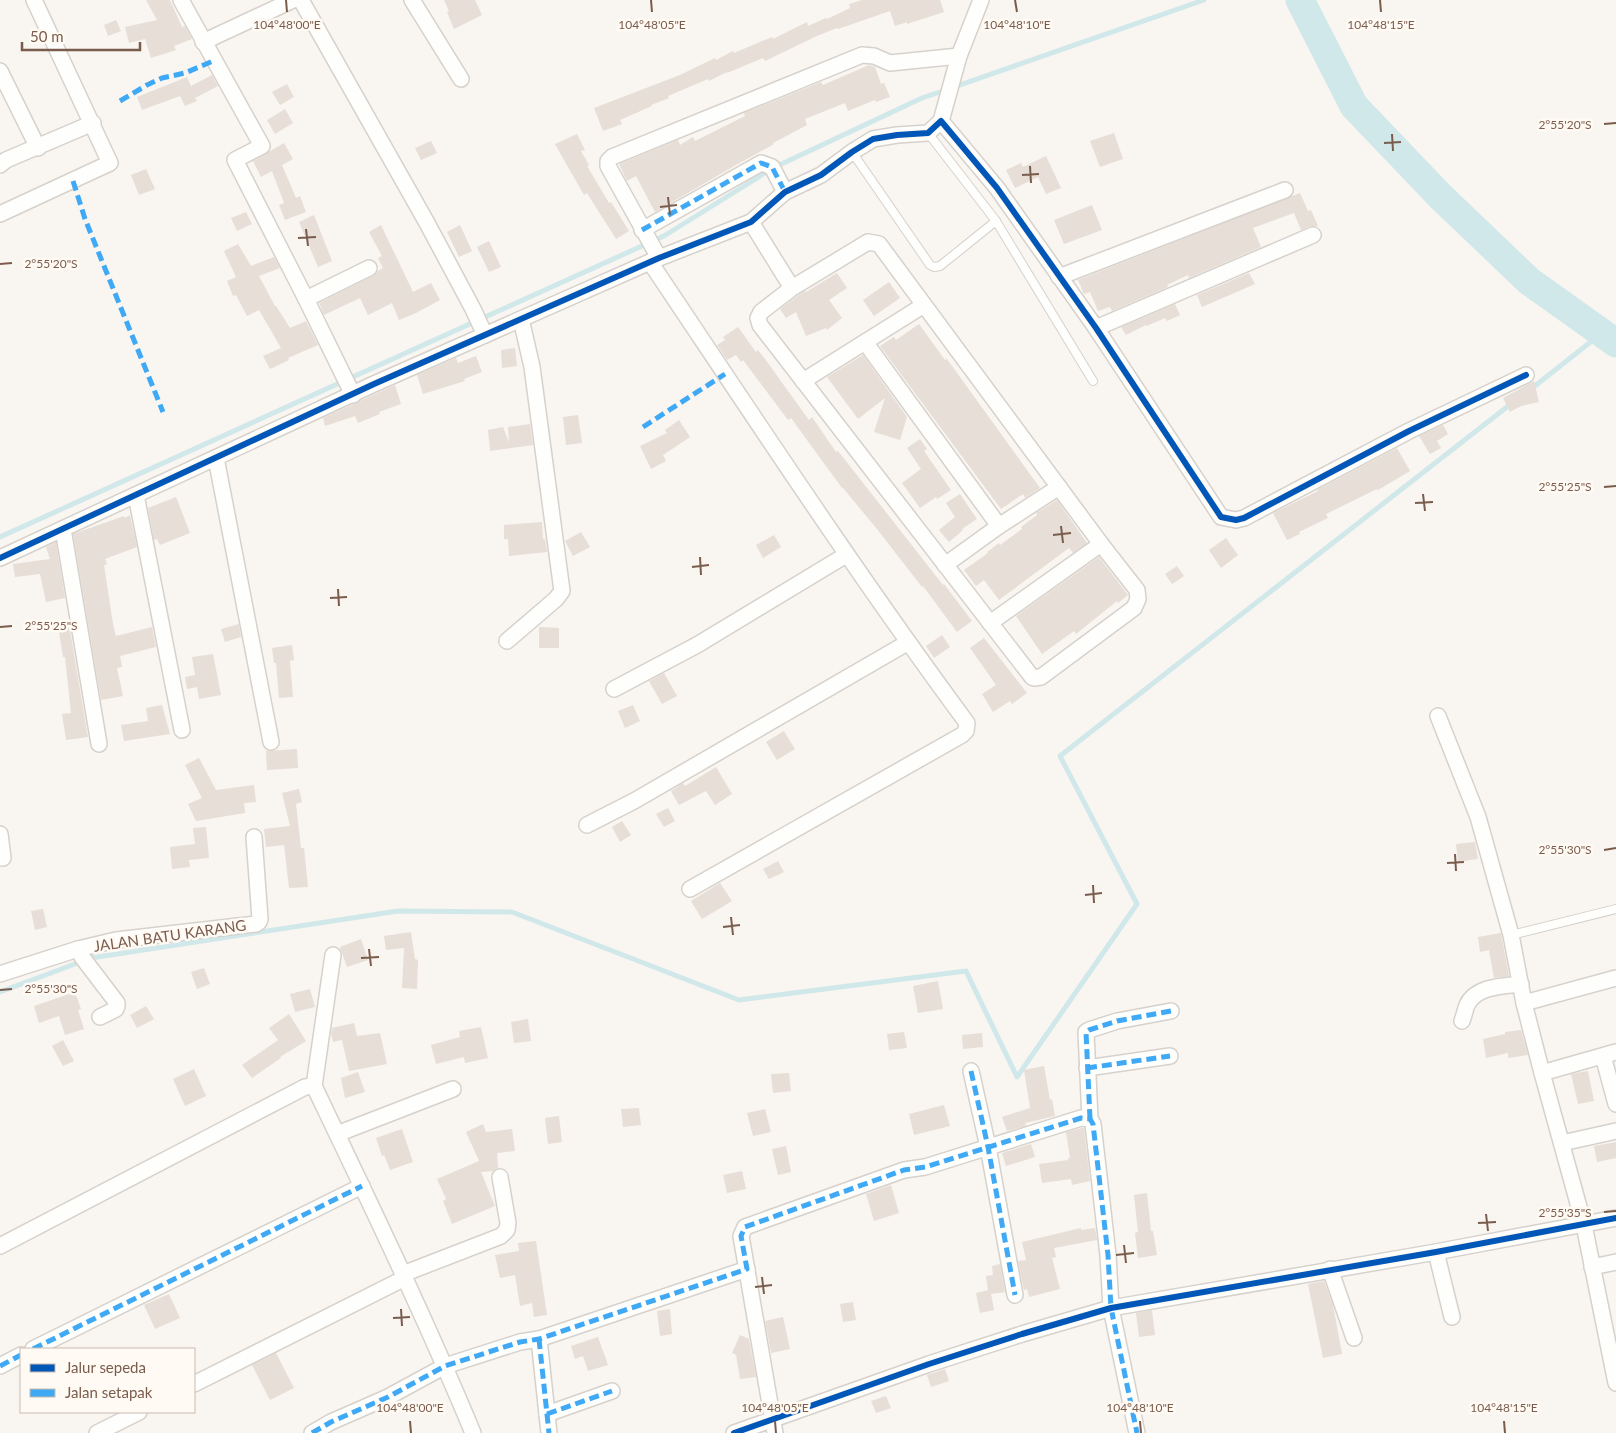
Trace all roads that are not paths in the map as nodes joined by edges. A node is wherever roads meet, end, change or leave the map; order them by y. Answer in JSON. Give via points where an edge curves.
{"nodes":[{"id":1,"x":34,"y":0,"type":"edge"},
{"id":2,"x":181,"y":0,"type":"edge"},
{"id":3,"x":293,"y":0,"type":"edge"},
{"id":4,"x":301,"y":0,"type":"edge"},
{"id":5,"x":412,"y":0,"type":"edge"},
{"id":6,"x":981,"y":0,"type":"edge"},
{"id":7,"x":203,"y":42,"type":"junction"},
{"id":8,"x":959,"y":56,"type":"junction"},
{"id":9,"x":0,"y":71,"type":"edge"},
{"id":10,"x":461,"y":79,"type":"dead end"},
{"id":11,"x":941,"y":121,"type":"junction"},
{"id":12,"x":93,"y":123,"type":"junction"},
{"id":13,"x":928,"y":133,"type":"junction"},
{"id":14,"x":38,"y":148,"type":"junction"},
{"id":15,"x":852,"y":152,"type":"junction"},
{"id":16,"x":0,"y":165,"type":"edge"},
{"id":17,"x":783,"y":187,"type":"junction"},
{"id":18,"x":1285,"y":190,"type":"dead end"},
{"id":19,"x":0,"y":214,"type":"edge"},
{"id":20,"x":996,"y":221,"type":"junction"},
{"id":21,"x":750,"y":222,"type":"junction"},
{"id":22,"x":644,"y":233,"type":"junction"},
{"id":23,"x":1313,"y":235,"type":"dead end"},
{"id":24,"x":654,"y":256,"type":"junction"},
{"id":25,"x":369,"y":268,"type":"dead end"},
{"id":26,"x":1059,"y":277,"type":"junction"},
{"id":27,"x":792,"y":288,"type":"junction"},
{"id":28,"x":306,"y":299,"type":"junction"},
{"id":29,"x":924,"y":305,"type":"junction"},
{"id":30,"x":521,"y":319,"type":"junction"},
{"id":31,"x":1096,"y":328,"type":"junction"},
{"id":32,"x":483,"y":330,"type":"junction"},
{"id":33,"x":865,"y":342,"type":"junction"},
{"id":34,"x":1526,"y":375,"type":"dead end"},
{"id":35,"x":803,"y":381,"type":"junction"},
{"id":36,"x":1093,"y":381,"type":"dead end"},
{"id":37,"x":350,"y":388,"type":"junction"},
{"id":38,"x":216,"y":458,"type":"junction"},
{"id":39,"x":1059,"y":487,"type":"junction"},
{"id":40,"x":136,"y":495,"type":"junction"},
{"id":41,"x":998,"y":526,"type":"junction"},
{"id":42,"x":62,"y":530,"type":"junction"},
{"id":43,"x":1101,"y":544,"type":"junction"},
{"id":44,"x":846,"y":555,"type":"junction"},
{"id":45,"x":0,"y":558,"type":"edge"},
{"id":46,"x":945,"y":565,"type":"junction"},
{"id":47,"x":990,"y":623,"type":"junction"},
{"id":48,"x":507,"y":641,"type":"dead end"},
{"id":49,"x":907,"y":643,"type":"junction"},
{"id":50,"x":614,"y":689,"type":"dead end"},
{"id":51,"x":1438,"y":716,"type":"dead end"},
{"id":52,"x":182,"y":730,"type":"dead end"},
{"id":53,"x":271,"y":742,"type":"dead end"},
{"id":54,"x":99,"y":744,"type":"dead end"},
{"id":55,"x":587,"y":825,"type":"dead end"},
{"id":56,"x":0,"y":834,"type":"edge"},
{"id":57,"x":254,"y":837,"type":"dead end"},
{"id":58,"x":3,"y":858,"type":"dead end"},
{"id":59,"x":690,"y":889,"type":"dead end"},
{"id":60,"x":1616,"y":909,"type":"edge"},
{"id":61,"x":1511,"y":935,"type":"junction"},
{"id":62,"x":80,"y":953,"type":"junction"},
{"id":63,"x":333,"y":955,"type":"dead end"},
{"id":64,"x":0,"y":974,"type":"edge"},
{"id":65,"x":1616,"y":978,"type":"edge"},
{"id":66,"x":1521,"y":984,"type":"junction"},
{"id":67,"x":1524,"y":1003,"type":"junction"},
{"id":68,"x":1171,"y":1011,"type":"dead end"},
{"id":69,"x":100,"y":1017,"type":"dead end"},
{"id":70,"x":1462,"y":1021,"type":"dead end"},
{"id":71,"x":1609,"y":1054,"type":"edge"},
{"id":72,"x":1170,"y":1056,"type":"dead end"},
{"id":73,"x":1087,"y":1068,"type":"junction"},
{"id":74,"x":971,"y":1071,"type":"dead end"},
{"id":75,"x":1542,"y":1073,"type":"junction"},
{"id":76,"x":314,"y":1086,"type":"junction"},
{"id":77,"x":453,"y":1089,"type":"dead end"},
{"id":78,"x":1616,"y":1104,"type":"edge"},
{"id":79,"x":1090,"y":1119,"type":"junction"},
{"id":80,"x":1616,"y":1131,"type":"edge"},
{"id":81,"x":337,"y":1134,"type":"junction"},
{"id":82,"x":1562,"y":1143,"type":"junction"},
{"id":83,"x":988,"y":1147,"type":"junction"},
{"id":84,"x":500,"y":1177,"type":"dead end"},
{"id":85,"x":362,"y":1186,"type":"junction"},
{"id":86,"x":1616,"y":1218,"type":"edge"},
{"id":87,"x":1584,"y":1225,"type":"junction"},
{"id":88,"x":0,"y":1246,"type":"edge"},
{"id":89,"x":1436,"y":1252,"type":"junction"},
{"id":90,"x":1616,"y":1262,"type":"edge"},
{"id":91,"x":1592,"y":1267,"type":"junction"},
{"id":92,"x":747,"y":1269,"type":"junction"},
{"id":93,"x":1330,"y":1269,"type":"junction"},
{"id":94,"x":404,"y":1276,"type":"junction"},
{"id":95,"x":1015,"y":1295,"type":"dead end"},
{"id":96,"x":1112,"y":1308,"type":"junction"},
{"id":97,"x":1452,"y":1317,"type":"dead end"},
{"id":98,"x":1354,"y":1338,"type":"dead end"},
{"id":99,"x":539,"y":1339,"type":"junction"},
{"id":100,"x":1612,"y":1347,"type":"edge"},
{"id":101,"x":35,"y":1348,"type":"edge"},
{"id":102,"x":20,"y":1356,"type":"edge"},
{"id":103,"x":0,"y":1366,"type":"edge"},
{"id":104,"x":445,"y":1366,"type":"junction"},
{"id":105,"x":195,"y":1383,"type":"edge"},
{"id":106,"x":1616,"y":1383,"type":"edge"},
{"id":107,"x":612,"y":1391,"type":"dead end"},
{"id":108,"x":137,"y":1413,"type":"edge"},
{"id":109,"x":547,"y":1414,"type":"junction"},
{"id":110,"x":773,"y":1426,"type":"edge"},
{"id":111,"x":97,"y":1433,"type":"edge"},
{"id":112,"x":312,"y":1433,"type":"edge"},
{"id":113,"x":473,"y":1433,"type":"edge"},
{"id":114,"x":549,"y":1433,"type":"edge"},
{"id":115,"x":734,"y":1433,"type":"edge"},
{"id":116,"x":1136,"y":1433,"type":"edge"}],
"edges":[{"from":1,"to":12,"type":"street"},
{"from":2,"to":7,"type":"street"},
{"from":3,"to":7,"type":"street"},
{"from":4,"to":32,"type":"street","via":[[427,223]]},
{"from":5,"to":10,"type":"street"},
{"from":6,"to":8,"type":"street"},
{"from":7,"to":28,"type":"street","via":[[262,146],[235,160]]},
{"from":8,"to":11,"type":"street"},
{"from":8,"to":22,"type":"street","via":[[890,63],[862,55],[612,157],[608,166]]},
{"from":9,"to":14,"type":"street"},
{"from":11,"to":13,"type":"street"},
{"from":11,"to":26,"type":"street","via":[[996,188]]},
{"from":12,"to":14,"type":"street"},
{"from":12,"to":19,"type":"street","via":[[110,163]]},
{"from":13,"to":15,"type":"street","via":[[873,140]]},
{"from":13,"to":20,"type":"lane"},
{"from":14,"to":16,"type":"street"},
{"from":15,"to":17,"type":"street","via":[[821,175]]},
{"from":15,"to":20,"type":"lane","via":[[934,267],[940,266]]},
{"from":17,"to":21,"type":"street"},
{"from":17,"to":22,"type":"street","via":[[772,167],[759,164]]},
{"from":18,"to":26,"type":"street"},
{"from":20,"to":36,"type":"lane"},
{"from":21,"to":24,"type":"street"},
{"from":21,"to":27,"type":"street"},
{"from":22,"to":24,"type":"street"},
{"from":23,"to":31,"type":"street"},
{"from":24,"to":30,"type":"street"},
{"from":24,"to":44,"type":"street"},
{"from":25,"to":28,"type":"street"},
{"from":26,"to":31,"type":"street"},
{"from":27,"to":29,"type":"street","via":[[872,242],[879,244]]},
{"from":27,"to":35,"type":"street","via":[[765,307],[758,318]]},
{"from":28,"to":37,"type":"street"},
{"from":29,"to":33,"type":"street"},
{"from":29,"to":39,"type":"street"},
{"from":30,"to":32,"type":"street"},
{"from":30,"to":48,"type":"street","via":[[532,367],[562,591]]},
{"from":31,"to":34,"type":"street","via":[[1216,511],[1221,517],[1236,520]]},
{"from":32,"to":37,"type":"street"},
{"from":33,"to":35,"type":"street"},
{"from":33,"to":41,"type":"street"},
{"from":35,"to":46,"type":"street"},
{"from":37,"to":38,"type":"street"},
{"from":38,"to":40,"type":"street"},
{"from":38,"to":53,"type":"street"},
{"from":39,"to":41,"type":"street"},
{"from":39,"to":43,"type":"street"},
{"from":40,"to":42,"type":"street"},
{"from":40,"to":52,"type":"street"},
{"from":41,"to":46,"type":"street"},
{"from":42,"to":45,"type":"street"},
{"from":42,"to":54,"type":"street"},
{"from":43,"to":47,"type":"street"},
{"from":43,"to":47,"type":"street","via":[[1138,590],[1134,608],[1041,677],[1032,677]]},
{"from":44,"to":49,"type":"street"},
{"from":44,"to":50,"type":"street","via":[[697,645]]},
{"from":46,"to":47,"type":"street"},
{"from":49,"to":55,"type":"street"},
{"from":49,"to":59,"type":"street","via":[[967,723],[966,732]]},
{"from":51,"to":61,"type":"street","via":[[1478,818]]},
{"from":56,"to":58,"type":"street"},
{"from":57,"to":62,"type":"street","name":"JALAN BATU KARANG","via":[[259,922],[256,924],[116,940]]},
{"from":60,"to":61,"type":"lane"},
{"from":61,"to":66,"type":"street"},
{"from":62,"to":64,"type":"street","name":"JALAN BATU KARANG"},
{"from":62,"to":69,"type":"street","via":[[117,1003],[116,1009]]},
{"from":63,"to":76,"type":"street"},
{"from":65,"to":67,"type":"street"},
{"from":66,"to":67,"type":"street"},
{"from":66,"to":70,"type":"street","via":[[1488,988],[1477,994],[1468,1004]]},
{"from":67,"to":75,"type":"street"},
{"from":68,"to":73,"type":"street","via":[[1088,1030],[1085,1035]]},
{"from":71,"to":75,"type":"street"},
{"from":71,"to":78,"type":"street"},
{"from":72,"to":73,"type":"street"},
{"from":73,"to":79,"type":"street"},
{"from":74,"to":83,"type":"street"},
{"from":75,"to":82,"type":"street"},
{"from":76,"to":81,"type":"street"},
{"from":76,"to":88,"type":"street","via":[[305,1087]]},
{"from":77,"to":81,"type":"street"},
{"from":79,"to":83,"type":"street","via":[[1081,1118]]},
{"from":79,"to":96,"type":"street","via":[[1098,1162]]},
{"from":80,"to":82,"type":"street"},
{"from":81,"to":85,"type":"street"},
{"from":82,"to":87,"type":"street"},
{"from":83,"to":92,"type":"street","via":[[925,1167],[904,1170],[745,1227],[741,1236]]},
{"from":83,"to":95,"type":"street"},
{"from":84,"to":94,"type":"street","via":[[507,1230],[500,1236]]},
{"from":85,"to":94,"type":"street"},
{"from":85,"to":101,"type":"street"},
{"from":86,"to":87,"type":"street"},
{"from":87,"to":89,"type":"street"},
{"from":87,"to":91,"type":"street"},
{"from":89,"to":93,"type":"street"},
{"from":89,"to":97,"type":"street"},
{"from":90,"to":91,"type":"street"},
{"from":91,"to":100,"type":"street"},
{"from":92,"to":99,"type":"street"},
{"from":92,"to":110,"type":"street"},
{"from":93,"to":96,"type":"street"},
{"from":93,"to":98,"type":"street"},
{"from":94,"to":104,"type":"street"},
{"from":94,"to":105,"type":"street"},
{"from":96,"to":110,"type":"street","via":[[929,1364]]},
{"from":96,"to":116,"type":"street"},
{"from":99,"to":104,"type":"street"},
{"from":99,"to":109,"type":"street"},
{"from":100,"to":106,"type":"street"},
{"from":102,"to":103,"type":"street"},
{"from":104,"to":112,"type":"street"},
{"from":104,"to":113,"type":"street"},
{"from":107,"to":109,"type":"street"},
{"from":108,"to":111,"type":"street"},
{"from":109,"to":114,"type":"street"},
{"from":110,"to":115,"type":"street"}]}
